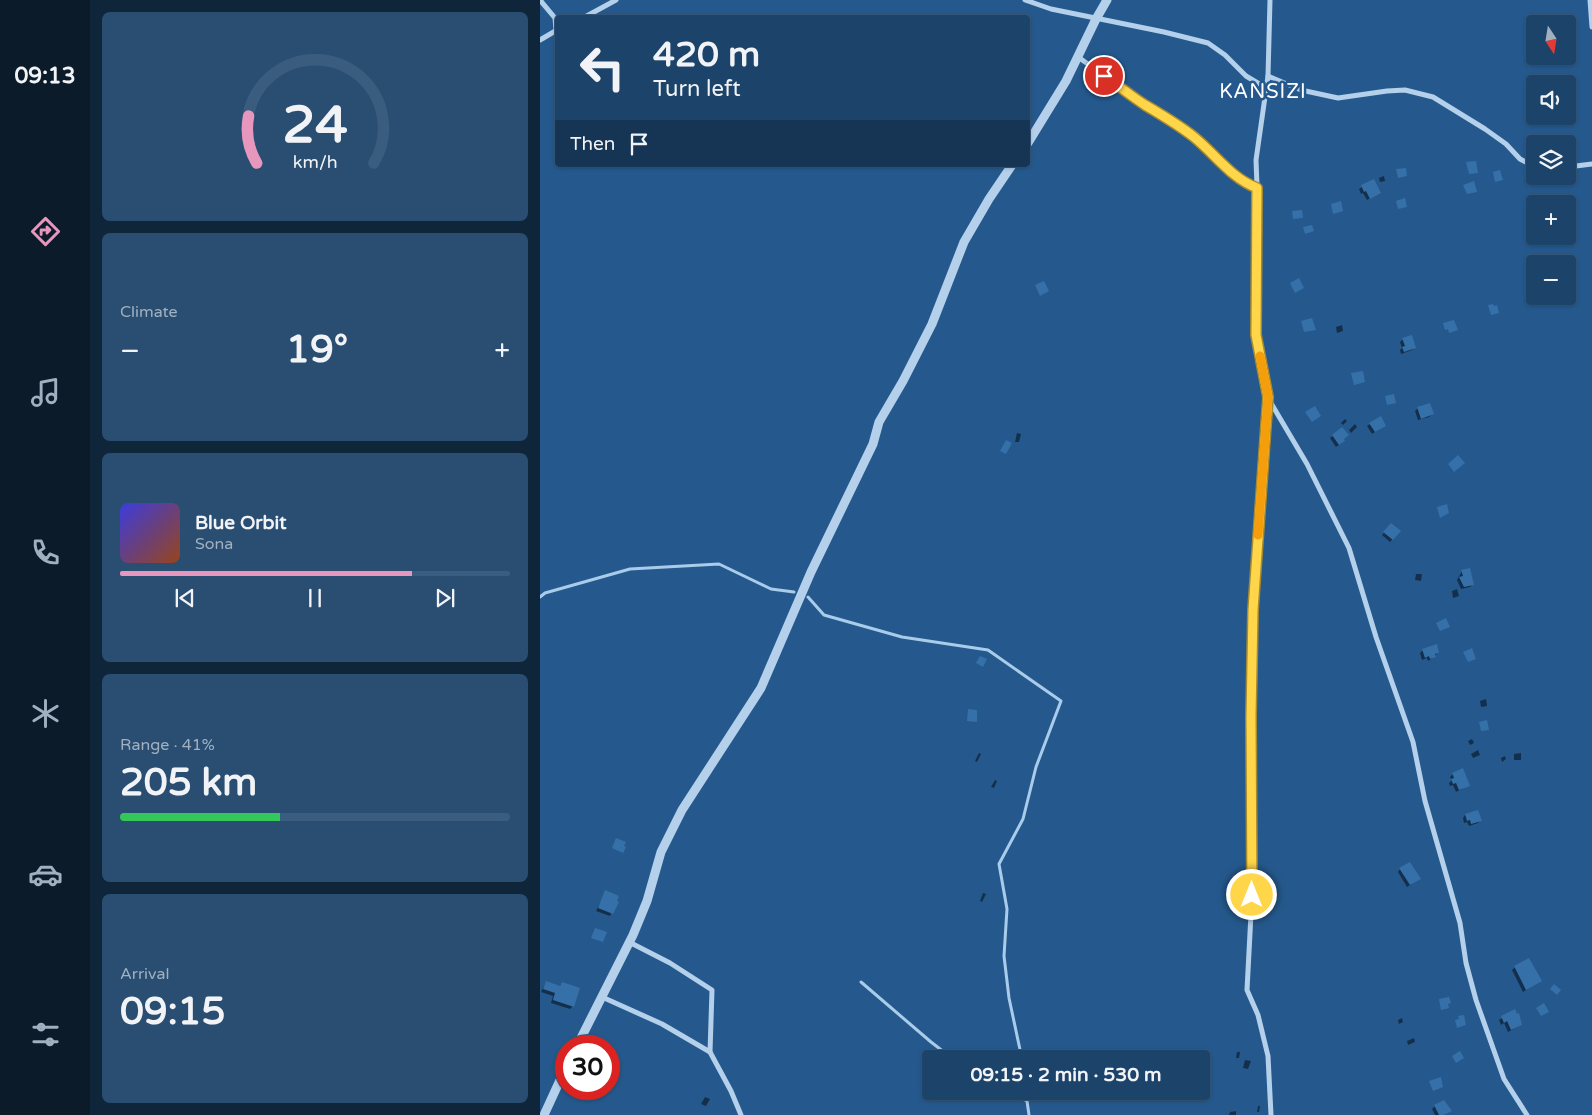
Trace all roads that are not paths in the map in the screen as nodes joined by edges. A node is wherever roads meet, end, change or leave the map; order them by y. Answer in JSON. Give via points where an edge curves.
{"nodes":[{"id":1,"x":540,"y":0,"type":"edge"},
{"id":2,"x":616,"y":0,"type":"edge"},
{"id":3,"x":1025,"y":0,"type":"edge"},
{"id":4,"x":1107,"y":0,"type":"edge"},
{"id":5,"x":1270,"y":0,"type":"edge"},
{"id":6,"x":1590,"y":0,"type":"edge"},
{"id":7,"x":588,"y":15,"type":"edge"},
{"id":8,"x":555,"y":18,"type":"edge"},
{"id":9,"x":1096,"y":19,"type":"junction"},
{"id":10,"x":1592,"y":26,"type":"edge"},
{"id":11,"x":555,"y":31,"type":"edge"},
{"id":12,"x":540,"y":40,"type":"edge"},
{"id":13,"x":1078,"y":57,"type":"junction"},
{"id":14,"x":1268,"y":76,"type":"junction"},
{"id":15,"x":1266,"y":88,"type":"junction"},
{"id":16,"x":1030,"y":140,"type":"edge"},
{"id":17,"x":1526,"y":162,"type":"edge"},
{"id":18,"x":1592,"y":164,"type":"edge"},
{"id":19,"x":1576,"y":166,"type":"edge"},
{"id":20,"x":1011,"y":167,"type":"edge"},
{"id":21,"x":1257,"y":188,"type":"junction"},
{"id":22,"x":1268,"y":397,"type":"junction"},
{"id":23,"x":629,"y":942,"type":"junction"},
{"id":24,"x":602,"y":997,"type":"junction"},
{"id":25,"x":583,"y":1035,"type":"edge"},
{"id":26,"x":710,"y":1052,"type":"junction"},
{"id":27,"x":555,"y":1091,"type":"edge"},
{"id":28,"x":544,"y":1115,"type":"edge"},
{"id":29,"x":741,"y":1115,"type":"edge"},
{"id":30,"x":1271,"y":1115,"type":"edge"},
{"id":31,"x":1527,"y":1115,"type":"edge"}],
"edges":[{"from":1,"to":8,"type":"street"},
{"from":2,"to":7,"type":"street"},
{"from":3,"to":9,"type":"street"},
{"from":4,"to":9,"type":"street"},
{"from":5,"to":14,"type":"street"},
{"from":6,"to":10,"type":"street"},
{"from":9,"to":13,"type":"street"},
{"from":9,"to":15,"type":"street","via":[[1208,43],[1246,76]]},
{"from":11,"to":12,"type":"street"},
{"from":13,"to":16,"type":"street"},
{"from":13,"to":21,"type":"street","via":[[1179,126],[1243,183]]},
{"from":14,"to":15,"type":"street"},
{"from":14,"to":17,"type":"street","via":[[1301,90],[1338,98],[1405,90],[1433,97],[1486,129]]},
{"from":15,"to":21,"type":"street","via":[[1256,160]]},
{"from":18,"to":19,"type":"street"},
{"from":20,"to":23,"type":"street","via":[[964,242],[932,324],[880,422],[873,444],[811,572],[761,688],[682,810],[661,852],[647,901]]},
{"from":21,"to":22,"type":"street","via":[[1256,335]]},
{"from":22,"to":30,"type":"street","via":[[1253,610],[1252,895],[1247,990],[1258,1015],[1268,1056]]},
{"from":22,"to":31,"type":"street","via":[[1307,464],[1349,548],[1376,638],[1414,742],[1425,801],[1460,922],[1476,1000],[1504,1079]]},
{"from":23,"to":24,"type":"street"},
{"from":23,"to":26,"type":"street","via":[[712,990]]},
{"from":24,"to":25,"type":"street"},
{"from":24,"to":26,"type":"street","via":[[662,1024]]},
{"from":26,"to":29,"type":"street"},
{"from":27,"to":28,"type":"street"}]}
